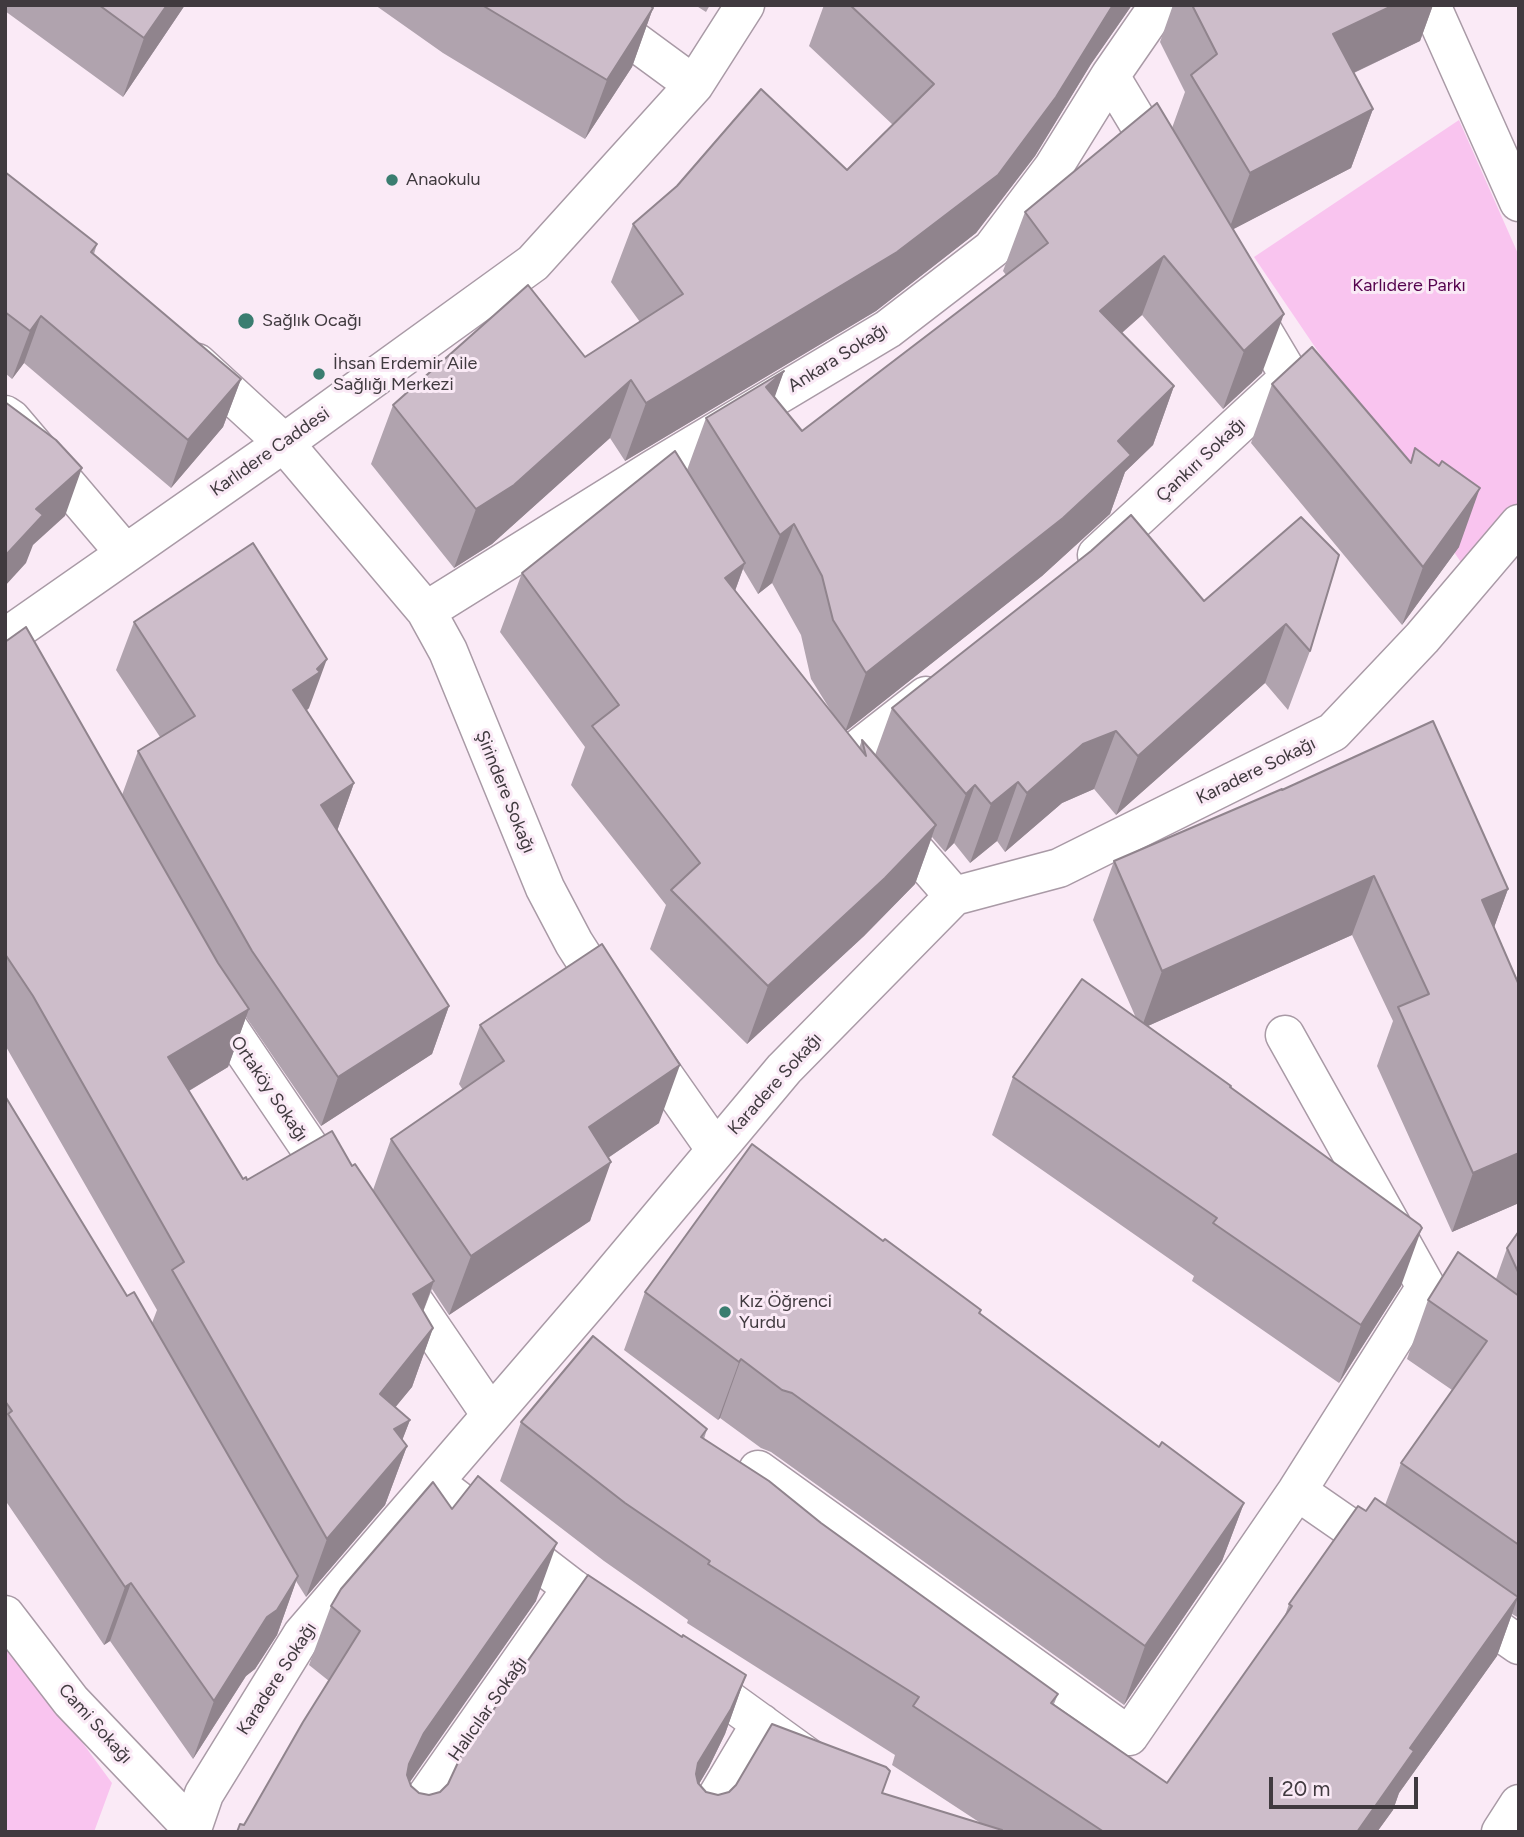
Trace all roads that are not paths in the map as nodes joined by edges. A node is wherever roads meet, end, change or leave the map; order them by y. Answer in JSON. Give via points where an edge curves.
{"nodes":[{"id":1,"x":585,"y":5,"type":"edge"},
{"id":2,"x":745,"y":5,"type":"edge"},
{"id":3,"x":1159,"y":5,"type":"edge"},
{"id":4,"x":1431,"y":5,"type":"edge"},
{"id":5,"x":1110,"y":76,"type":"junction"},
{"id":6,"x":694,"y":85,"type":"junction"},
{"id":7,"x":1180,"y":192,"type":"edge"},
{"id":8,"x":1519,"y":202,"type":"edge"},
{"id":9,"x":1228,"y":273,"type":"edge"},
{"id":10,"x":175,"y":343,"type":"edge"},
{"id":11,"x":5,"y":415,"type":"edge"},
{"id":12,"x":284,"y":443,"type":"junction"},
{"id":13,"x":1519,"y":524,"type":"edge"},
{"id":14,"x":125,"y":553,"type":"junction"},
{"id":15,"x":1076,"y":574,"type":"edge"},
{"id":16,"x":426,"y":611,"type":"junction"},
{"id":17,"x":10,"y":648,"type":"edge"},
{"id":18,"x":948,"y":679,"type":"edge"},
{"id":19,"x":954,"y":896,"type":"junction"},
{"id":20,"x":195,"y":975,"type":"edge"},
{"id":21,"x":1285,"y":1035,"type":"dead end"},
{"id":22,"x":716,"y":1150,"type":"junction"},
{"id":23,"x":357,"y":1219,"type":"edge"},
{"id":24,"x":381,"y":1253,"type":"edge"},
{"id":25,"x":491,"y":1415,"type":"junction"},
{"id":26,"x":758,"y":1470,"type":"edge"},
{"id":27,"x":434,"y":1482,"type":"junction"},
{"id":28,"x":1297,"y":1491,"type":"junction"},
{"id":29,"x":572,"y":1588,"type":"junction"},
{"id":30,"x":281,"y":1599,"type":"edge"},
{"id":31,"x":5,"y":1615,"type":"edge"},
{"id":32,"x":302,"y":1635,"type":"junction"},
{"id":33,"x":1519,"y":1645,"type":"edge"},
{"id":34,"x":761,"y":1723,"type":"junction"},
{"id":35,"x":835,"y":1777,"type":"edge"},
{"id":36,"x":1519,"y":1804,"type":"edge"},
{"id":37,"x":191,"y":1830,"type":"edge"},
{"id":38,"x":407,"y":1832,"type":"edge"},
{"id":39,"x":696,"y":1832,"type":"edge"},
{"id":40,"x":1501,"y":1832,"type":"edge"}],
"edges":[{"from":1,"to":6,"type":"street"},
{"from":2,"to":6,"type":"street","name":"Karlıdere Caddesi"},
{"from":3,"to":5,"type":"street","name":"Ankara Sokağı"},
{"from":4,"to":8,"type":"street"},
{"from":5,"to":7,"type":"street"},
{"from":5,"to":16,"type":"street","name":"Ankara Sokağı","via":[[1053,168],[992,249],[888,328],[662,481]]},
{"from":6,"to":12,"type":"street","name":"Karlıdere Caddesi","via":[[533,263]]},
{"from":9,"to":15,"type":"street","name":"Çankırı Sokağı","via":[[1290,377]]},
{"from":10,"to":12,"type":"street","name":"Şirindere Sokağı"},
{"from":11,"to":14,"type":"street"},
{"from":12,"to":14,"type":"street","name":"Karlıdere Caddesi"},
{"from":12,"to":16,"type":"street","name":"Şirindere Sokağı"},
{"from":13,"to":19,"type":"street","name":"Karadere Sokağı","via":[[1334,732],[1059,869]]},
{"from":14,"to":17,"type":"street","name":"Karlıdere Caddesi"},
{"from":16,"to":22,"type":"street","name":"Şirindere Sokağı","via":[[448,651],[545,888],[574,943]]},
{"from":18,"to":19,"type":"street","via":[[847,771]]},
{"from":19,"to":22,"type":"street","name":"Karadere Sokağı","via":[[785,1069]]},
{"from":20,"to":23,"type":"street","name":"Ortaköy Sokağı"},
{"from":21,"to":28,"type":"street","via":[[1426,1287]]},
{"from":22,"to":25,"type":"street","name":"Karadere Sokağı"},
{"from":24,"to":25,"type":"street"},
{"from":25,"to":27,"type":"street","name":"Karadere Sokağı"},
{"from":26,"to":28,"type":"street","via":[[1129,1736]]},
{"from":27,"to":29,"type":"street"},
{"from":27,"to":32,"type":"street","name":"Karadere Sokağı"},
{"from":28,"to":33,"type":"street"},
{"from":29,"to":34,"type":"street"},
{"from":29,"to":38,"type":"street","name":"Halıcılar Sokağı","via":[[421,1804]]},
{"from":30,"to":32,"type":"street"},
{"from":31,"to":37,"type":"street","name":"Cami Sokağı","via":[[71,1701]]},
{"from":32,"to":37,"type":"street","name":"Karadere Sokağı","via":[[204,1794]]},
{"from":34,"to":35,"type":"street"},
{"from":34,"to":39,"type":"street"},
{"from":36,"to":40,"type":"street"}]}
